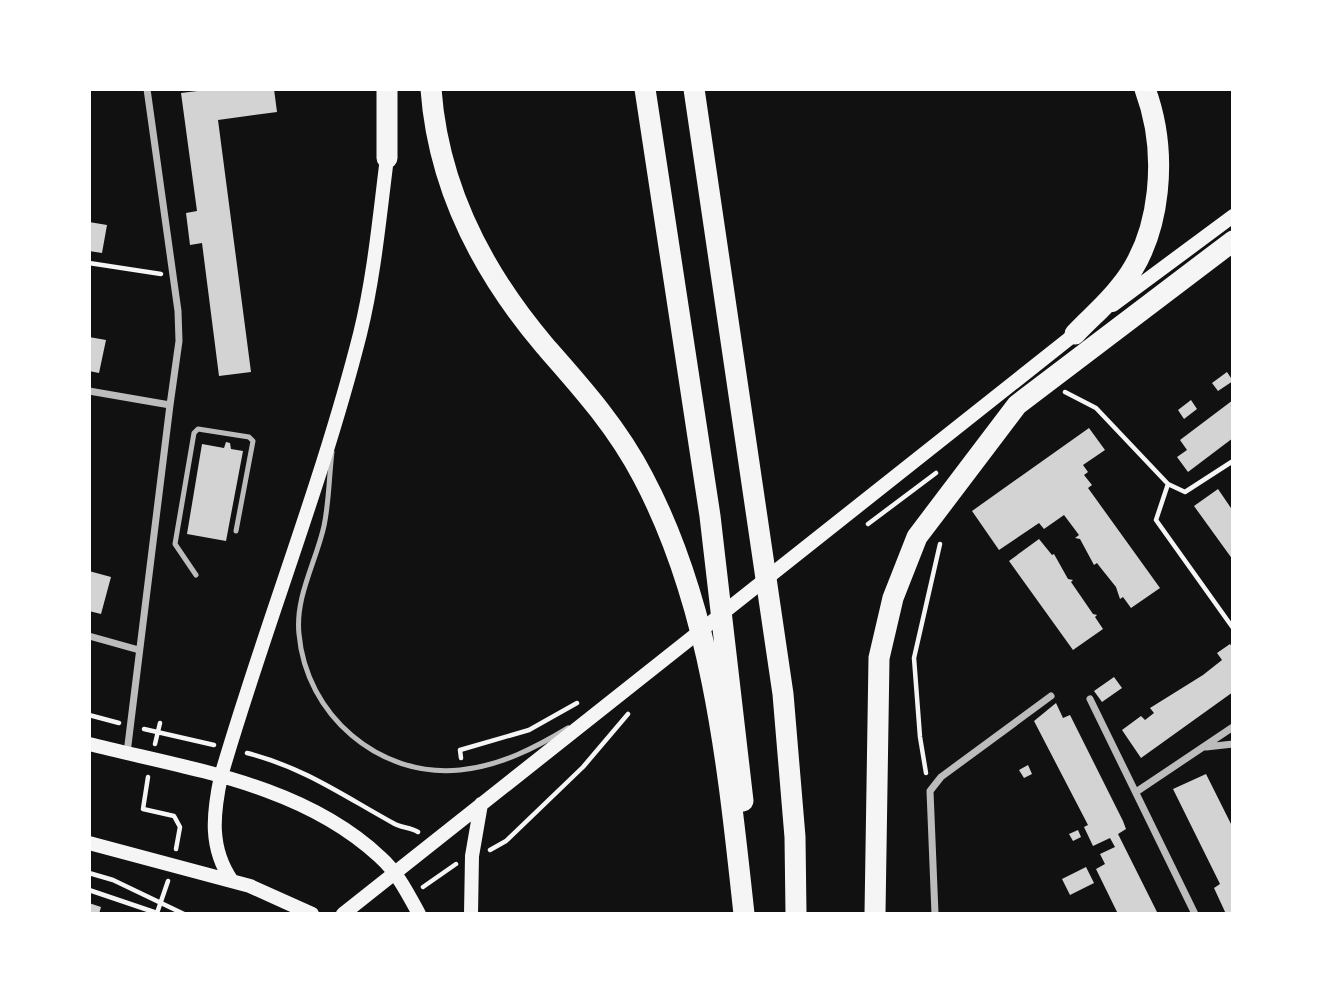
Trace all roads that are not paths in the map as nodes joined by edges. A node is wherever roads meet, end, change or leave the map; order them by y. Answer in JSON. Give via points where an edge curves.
{"nodes":[{"id":1,"x":147,"y":89,"type":"edge"},
{"id":2,"x":387,"y":89,"type":"edge"},
{"id":3,"x":397,"y":89,"type":"edge"},
{"id":4,"x":431,"y":89,"type":"edge"},
{"id":5,"x":645,"y":89,"type":"edge"},
{"id":6,"x":694,"y":89,"type":"edge"},
{"id":7,"x":1145,"y":89,"type":"edge"},
{"id":8,"x":387,"y":158,"type":"junction"},
{"id":9,"x":1233,"y":216,"type":"edge"},
{"id":10,"x":1233,"y":241,"type":"edge"},
{"id":11,"x":1075,"y":334,"type":"junction"},
{"id":12,"x":89,"y":391,"type":"edge"},
{"id":13,"x":170,"y":405,"type":"junction"},
{"id":14,"x":336,"y":422,"type":"junction"},
{"id":15,"x":236,"y":531,"type":"dead end"},
{"id":16,"x":196,"y":575,"type":"dead end"},
{"id":17,"x":89,"y":636,"type":"edge"},
{"id":18,"x":139,"y":650,"type":"junction"},
{"id":19,"x":631,"y":686,"type":"junction"},
{"id":20,"x":1051,"y":695,"type":"dead end"},
{"id":21,"x":1090,"y":699,"type":"dead end"},
{"id":22,"x":1233,"y":727,"type":"edge"},
{"id":23,"x":89,"y":744,"type":"edge"},
{"id":24,"x":1233,"y":744,"type":"edge"},
{"id":25,"x":1205,"y":747,"type":"junction"},
{"id":26,"x":127,"y":753,"type":"junction"},
{"id":27,"x":220,"y":776,"type":"junction"},
{"id":28,"x":1136,"y":792,"type":"junction"},
{"id":29,"x":481,"y":804,"type":"junction"},
{"id":30,"x":89,"y":844,"type":"edge"},
{"id":31,"x":394,"y":874,"type":"junction"},
{"id":32,"x":232,"y":881,"type":"junction"},
{"id":33,"x":312,"y":914,"type":"edge"},
{"id":34,"x":343,"y":914,"type":"edge"},
{"id":35,"x":419,"y":914,"type":"edge"},
{"id":36,"x":471,"y":914,"type":"edge"},
{"id":37,"x":745,"y":914,"type":"edge"},
{"id":38,"x":796,"y":914,"type":"edge"},
{"id":39,"x":875,"y":914,"type":"edge"},
{"id":40,"x":935,"y":914,"type":"edge"},
{"id":41,"x":1195,"y":914,"type":"edge"}],
"edges":[{"from":1,"to":13,"type":"street","via":[[179,341]]},
{"from":2,"to":8,"type":"highway"},
{"from":3,"to":8,"type":"main road"},
{"from":4,"to":37,"type":"highway","via":[[438,142],[472,239],[514,305],[609,420],[644,478],[682,568],[710,679]]},
{"from":5,"to":37,"type":"highway","via":[[732,688],[743,794]]},
{"from":6,"to":38,"type":"highway","via":[[783,694],[792,786]]},
{"from":7,"to":11,"type":"highway","via":[[1156,131],[1158,164],[1148,235],[1121,286]]},
{"from":8,"to":14,"type":"main road","via":[[371,282]]},
{"from":9,"to":11,"type":"main road"},
{"from":10,"to":39,"type":"highway","via":[[1017,405],[917,537],[893,598],[879,658]]},
{"from":11,"to":19,"type":"main road"},
{"from":12,"to":13,"type":"street"},
{"from":13,"to":18,"type":"street"},
{"from":14,"to":19,"type":"lane","via":[[324,526],[300,607],[299,634],[305,663],[326,707],[345,730],[369,749],[416,766],[462,769],[514,757]]},
{"from":14,"to":27,"type":"main road"},
{"from":15,"to":16,"type":"lane","via":[[253,441],[198,429],[175,544]]},
{"from":17,"to":18,"type":"street"},
{"from":18,"to":26,"type":"street"},
{"from":19,"to":29,"type":"main road"},
{"from":20,"to":40,"type":"street","via":[[941,776],[930,791]]},
{"from":21,"to":28,"type":"street"},
{"from":22,"to":25,"type":"street"},
{"from":23,"to":26,"type":"main road"},
{"from":24,"to":25,"type":"street"},
{"from":25,"to":28,"type":"street"},
{"from":26,"to":27,"type":"main road"},
{"from":27,"to":31,"type":"main road","via":[[322,816],[380,857]]},
{"from":27,"to":32,"type":"main road","via":[[214,838]]},
{"from":28,"to":41,"type":"street"},
{"from":29,"to":31,"type":"main road"},
{"from":29,"to":36,"type":"main road","via":[[472,856]]},
{"from":30,"to":32,"type":"main road"},
{"from":31,"to":34,"type":"main road"},
{"from":31,"to":35,"type":"main road"},
{"from":32,"to":33,"type":"main road"}]}
